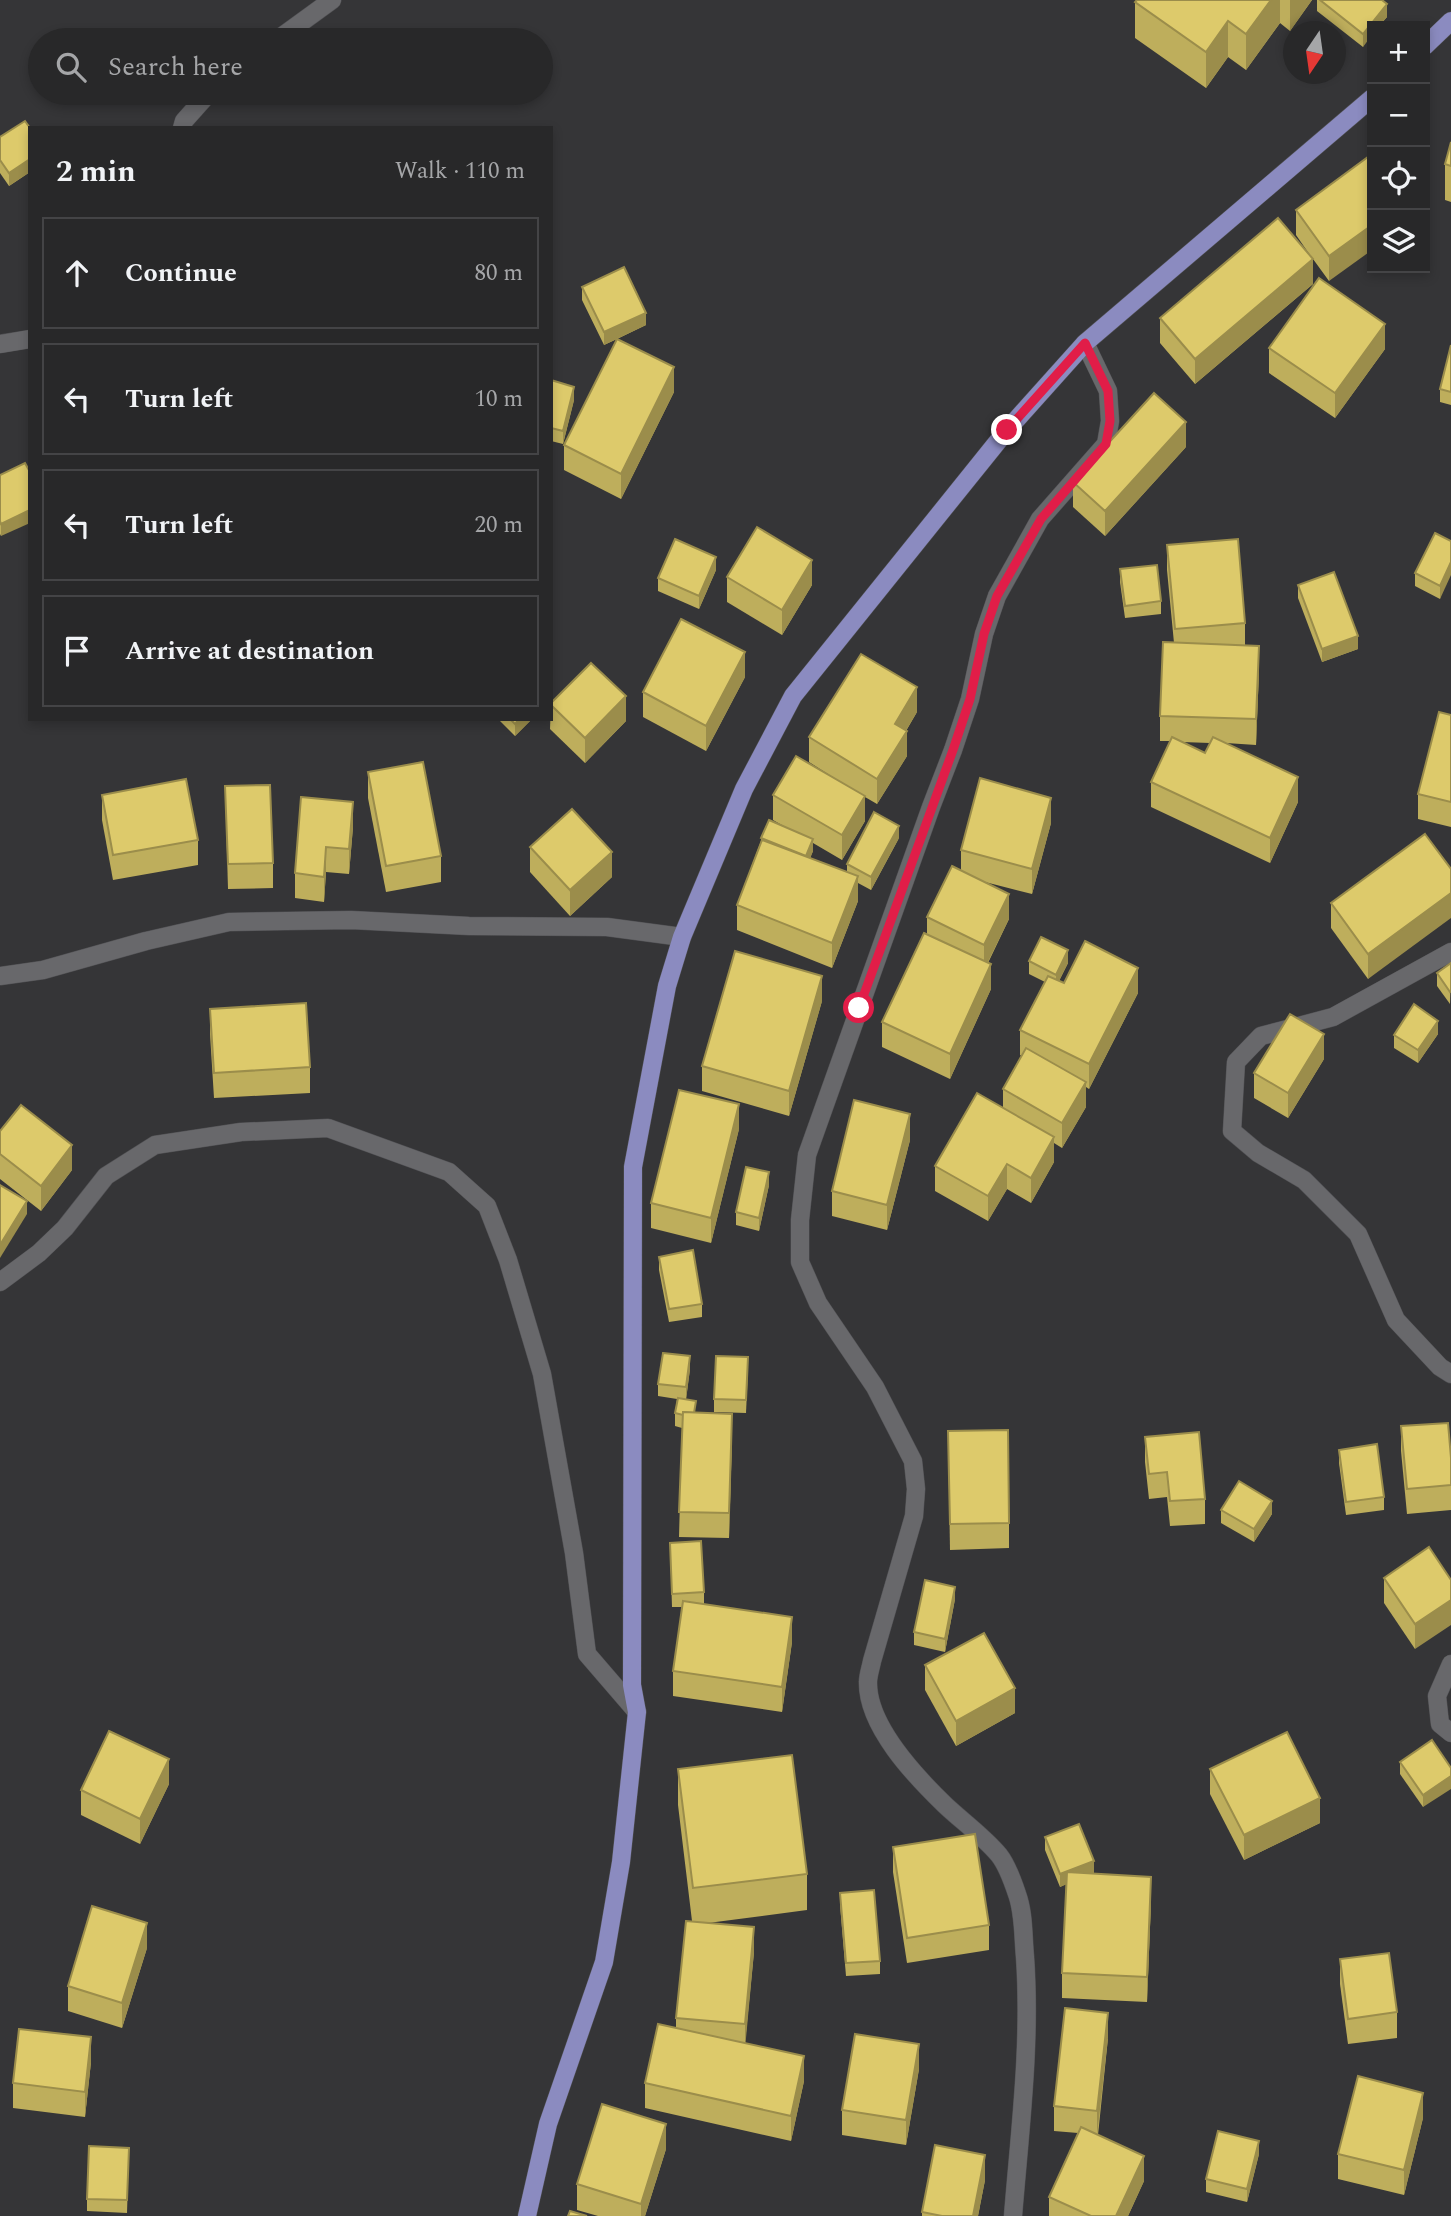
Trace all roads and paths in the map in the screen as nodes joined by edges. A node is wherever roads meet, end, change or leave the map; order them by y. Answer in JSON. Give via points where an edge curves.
{"nodes":[{"id":1,"x":332,"y":0,"type":"edge"},
{"id":2,"x":1451,"y":21,"type":"edge"},
{"id":3,"x":294,"y":28,"type":"edge"},
{"id":4,"x":1430,"y":41,"type":"edge"},
{"id":5,"x":1367,"y":102,"type":"edge"},
{"id":6,"x":198,"y":105,"type":"edge"},
{"id":7,"x":183,"y":126,"type":"edge"},
{"id":8,"x":28,"y":339,"type":"edge"},
{"id":9,"x":1085,"y":343,"type":"junction"},
{"id":10,"x":0,"y":344,"type":"edge"},
{"id":11,"x":682,"y":937,"type":"junction"},
{"id":12,"x":1451,"y":952,"type":"edge"},
{"id":13,"x":0,"y":976,"type":"edge"},
{"id":14,"x":0,"y":1282,"type":"edge"},
{"id":15,"x":1451,"y":1374,"type":"edge"},
{"id":16,"x":1451,"y":1664,"type":"edge"},
{"id":17,"x":637,"y":1712,"type":"junction"},
{"id":18,"x":1451,"y":1732,"type":"edge"},
{"id":19,"x":527,"y":2216,"type":"edge"},
{"id":20,"x":1013,"y":2216,"type":"edge"}],
"edges":[{"from":1,"to":3,"type":"street"},
{"from":2,"to":4,"type":"main road"},
{"from":5,"to":9,"type":"main road"},
{"from":6,"to":7,"type":"street"},
{"from":8,"to":10,"type":"street"},
{"from":9,"to":11,"type":"main road","via":[[1007,430],[793,696],[744,789]]},
{"from":9,"to":20,"type":"street","via":[[1108,391],[1106,444],[1041,519],[997,596],[953,750],[807,1155],[800,1220],[800,1262],[818,1303],[875,1387],[913,1461],[914,1516],[872,1661],[868,1682],[873,1709],[888,1740],[914,1771],[1001,1858],[1018,1895],[1027,2055]]},
{"from":11,"to":13,"type":"street","via":[[607,927],[351,920],[229,922],[43,970]]},
{"from":11,"to":17,"type":"main road","via":[[667,986],[633,1167],[632,1685]]},
{"from":12,"to":15,"type":"street","via":[[1332,1017],[1261,1035],[1236,1062],[1232,1131],[1258,1153],[1304,1180],[1358,1234],[1396,1320]]},
{"from":14,"to":17,"type":"street","via":[[65,1228],[106,1176],[155,1145],[241,1132],[328,1128],[449,1172],[486,1206],[508,1260],[542,1374],[587,1654]]},
{"from":16,"to":18,"type":"street","via":[[1437,1696],[1440,1724]]},
{"from":17,"to":19,"type":"main road","via":[[621,1862],[604,1962],[548,2124]]}]}
